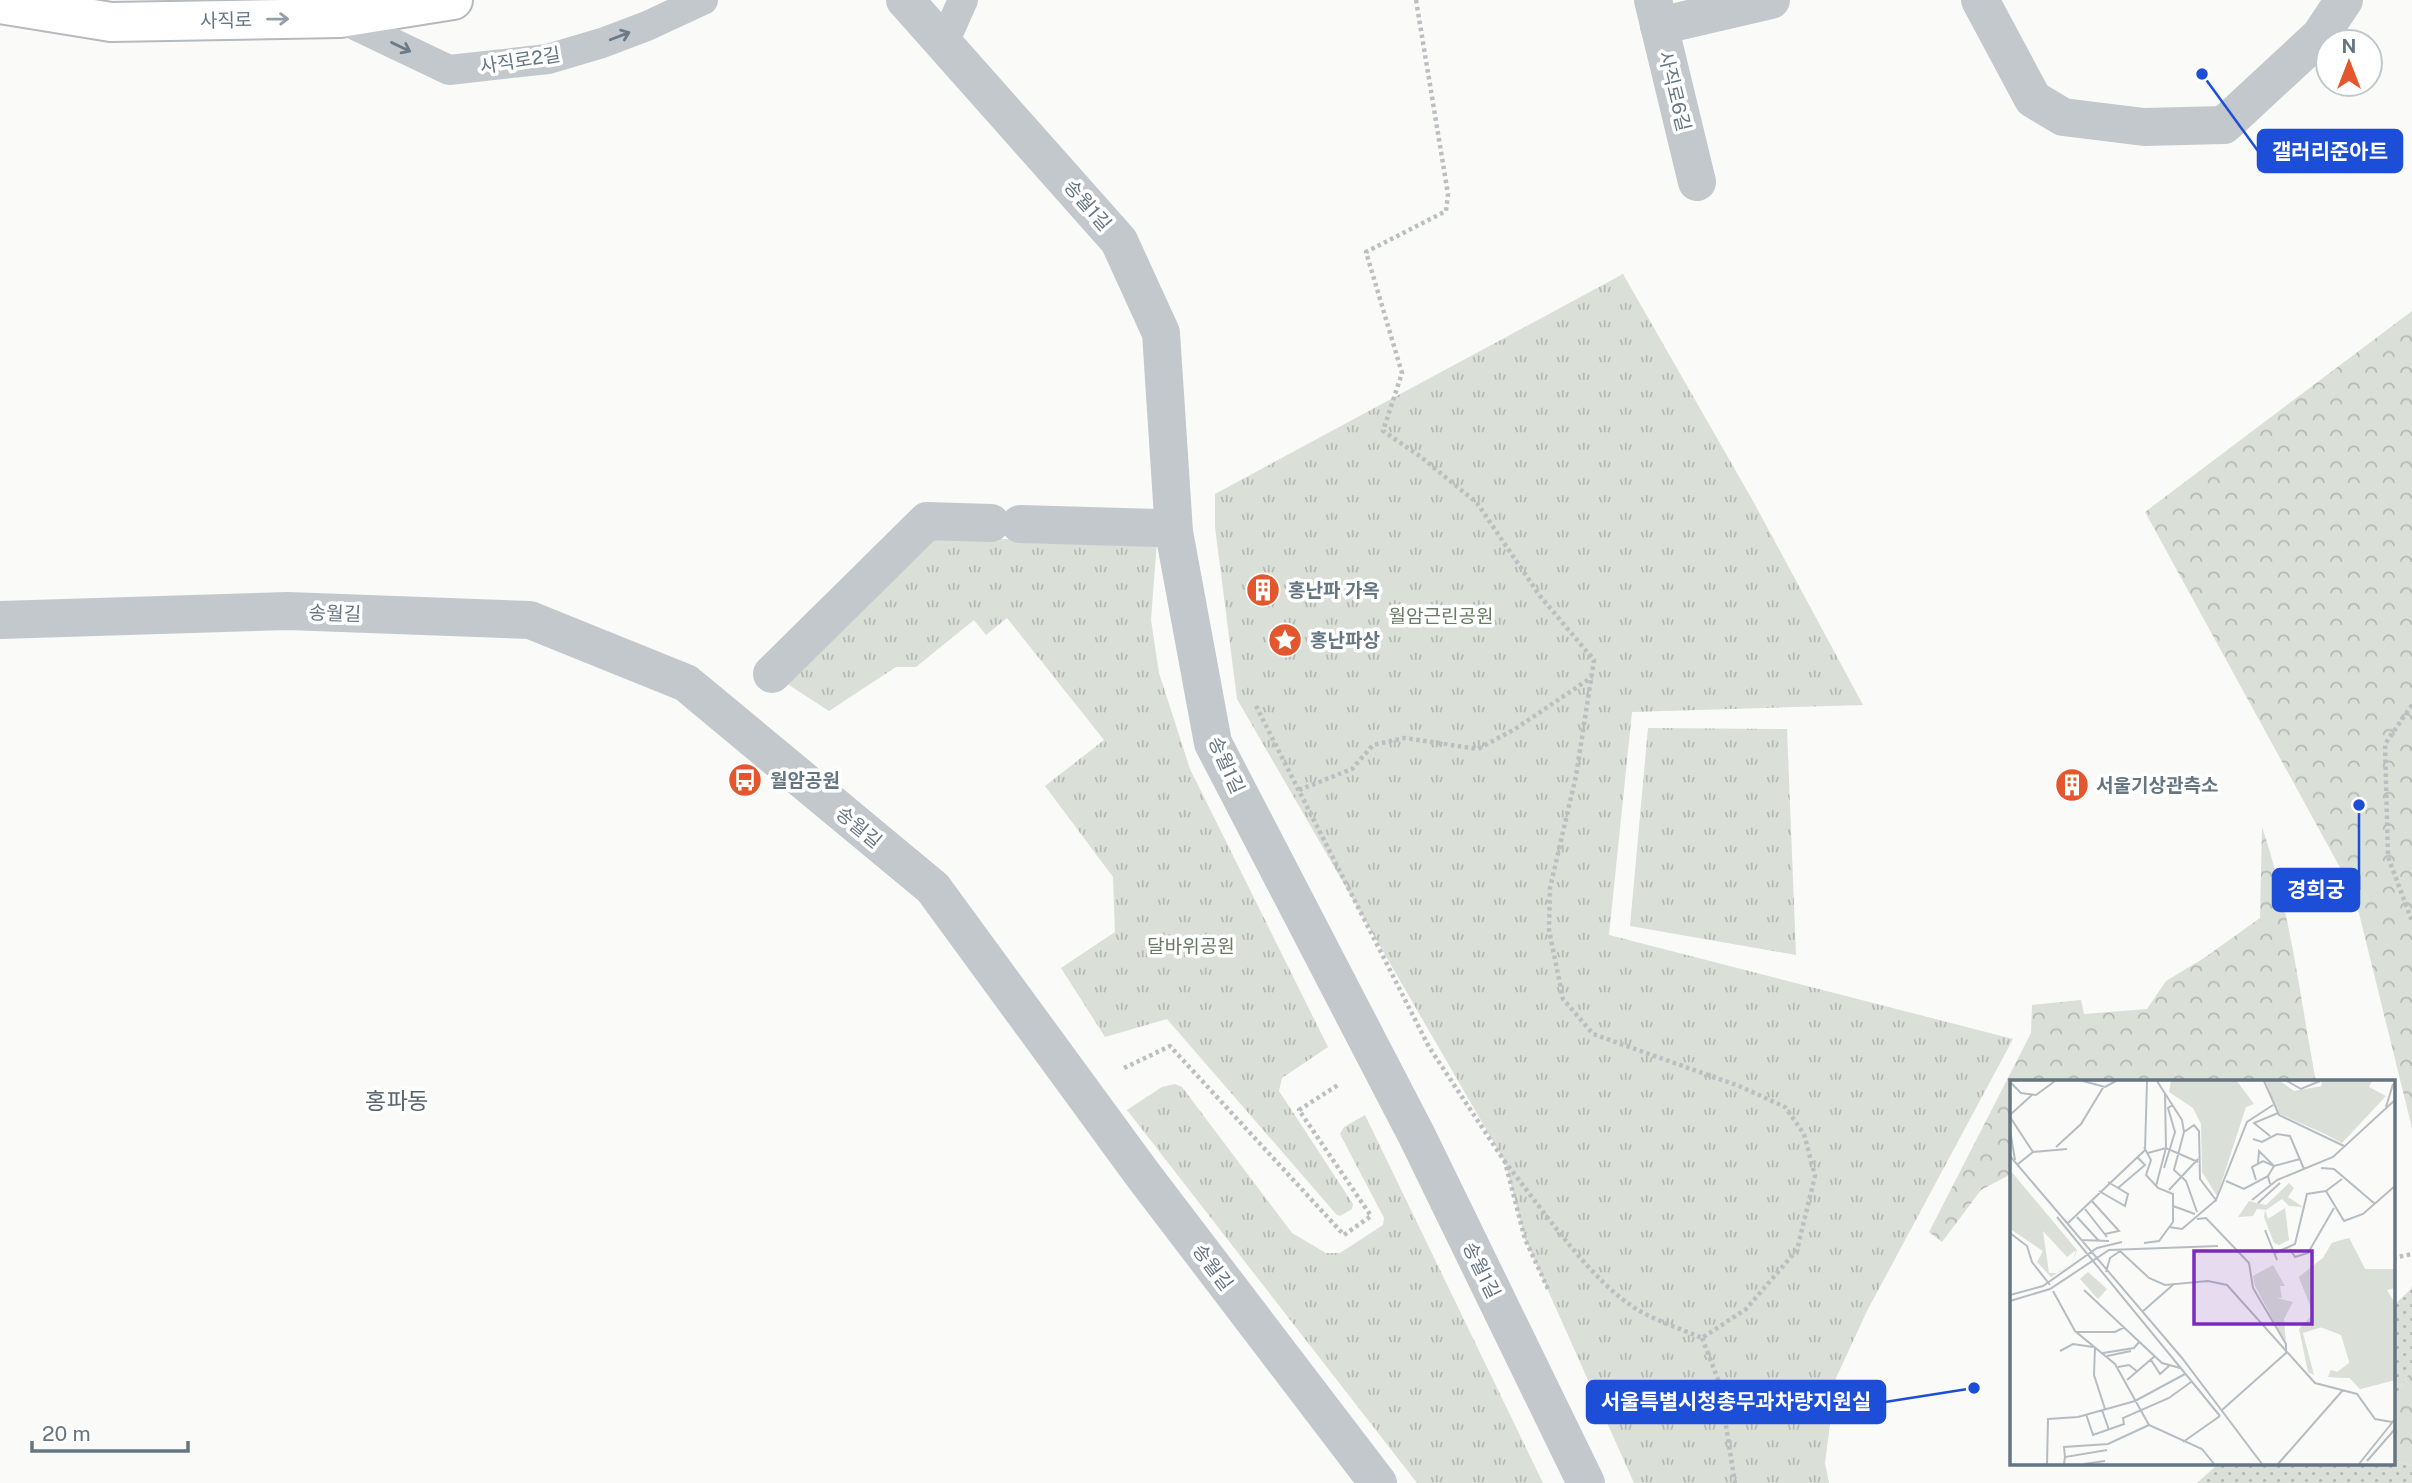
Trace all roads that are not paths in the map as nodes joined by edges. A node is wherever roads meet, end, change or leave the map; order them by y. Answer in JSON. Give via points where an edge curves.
{"nodes":[{"id":1,"x":453,"y":0,"type":"edge"},
{"id":2,"x":703,"y":0,"type":"edge"},
{"id":3,"x":905,"y":0,"type":"edge"},
{"id":4,"x":963,"y":0,"type":"edge"},
{"id":5,"x":1771,"y":0,"type":"edge"},
{"id":6,"x":1980,"y":0,"type":"edge"},
{"id":7,"x":2344,"y":0,"type":"edge"},
{"id":8,"x":0,"y":4,"type":"edge"},
{"id":9,"x":1656,"y":13,"type":"edge"},
{"id":10,"x":340,"y":18,"type":"junction"},
{"id":11,"x":0,"y":20,"type":"edge"},
{"id":12,"x":111,"y":22,"type":"junction"},
{"id":13,"x":943,"y":45,"type":"junction"},
{"id":14,"x":1697,"y":182,"type":"dead end"},
{"id":15,"x":1158,"y":528,"type":"dead end"},
{"id":16,"x":0,"y":620,"type":"edge"},
{"id":17,"x":772,"y":674,"type":"dead end"},
{"id":18,"x":1378,"y":1483,"type":"edge"},
{"id":19,"x":1586,"y":1483,"type":"edge"}],
"edges":[{"from":1,"to":10,"type":"main road","name":"사직로"},
{"from":10,"to":2,"type":"lane","name":"사직로2길","one_way":true,"via":[[449,70],[548,59],[648,26]]},
{"from":3,"to":13,"type":"street","name":"송월1길"},
{"from":4,"to":13,"type":"lane"},
{"from":5,"to":9,"type":"street"},
{"from":6,"to":7,"type":"street","via":[[2033,99],[2063,117],[2144,127],[2224,125],[2320,36]]},
{"from":8,"to":12,"type":"main road","name":"사직로"},
{"from":9,"to":14,"type":"street","name":"사직로6길"},
{"from":12,"to":10,"type":"main road","name":"사직로","one_way":true},
{"from":11,"to":12,"type":"main road"},
{"from":13,"to":19,"type":"street","name":"송월1길","via":[[1119,241],[1161,333],[1174,532],[1213,743],[1417,1136]]},
{"from":15,"to":17,"type":"street","via":[[927,521]]},
{"from":16,"to":18,"type":"street","name":"송월길","via":[[288,611],[530,620],[686,683],[933,888],[1143,1175]]}]}
